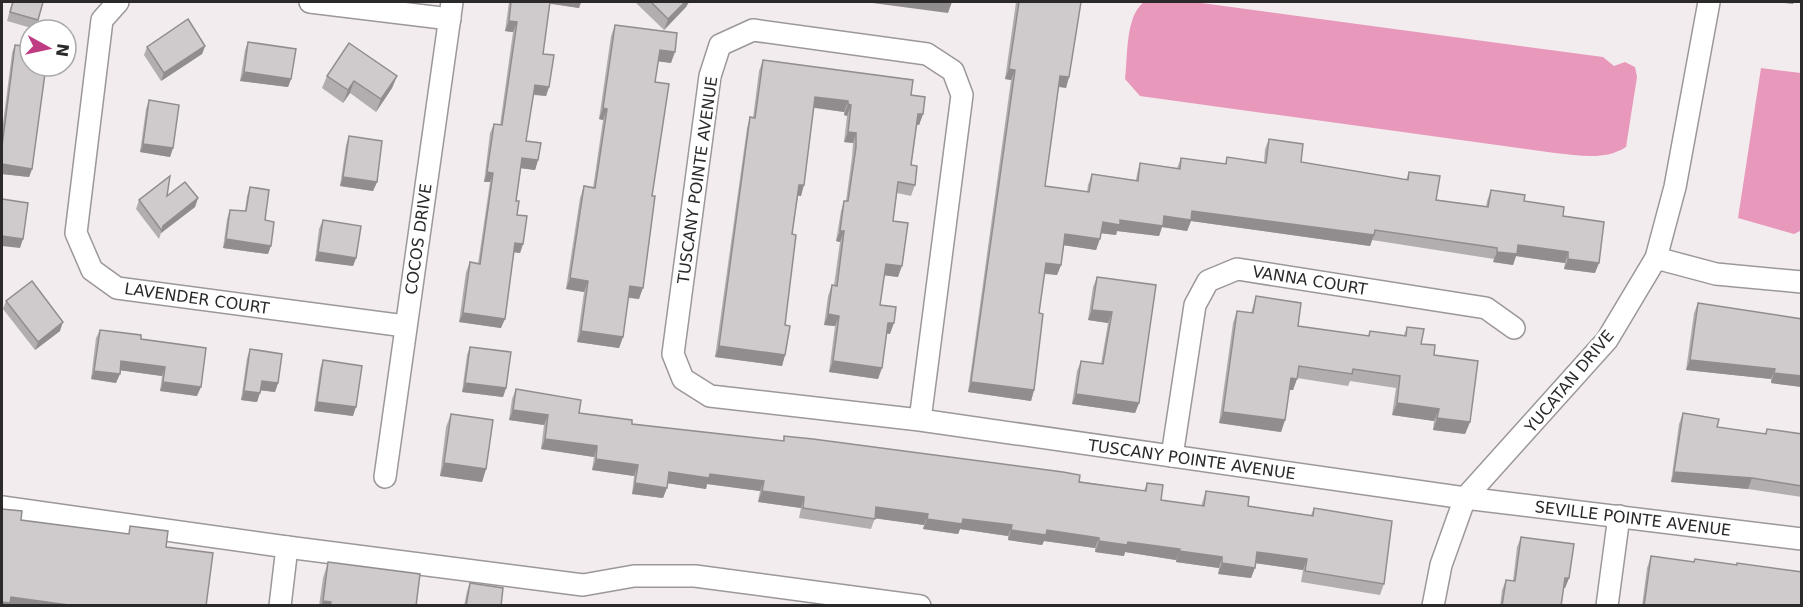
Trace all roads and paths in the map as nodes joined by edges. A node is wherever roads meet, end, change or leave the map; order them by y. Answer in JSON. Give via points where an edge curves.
{"nodes":[{"id":1,"x":118,"y":2,"type":"edge"},
{"id":2,"x":310,"y":2,"type":"edge"},
{"id":3,"x":1709,"y":2,"type":"edge"},
{"id":4,"x":451,"y":10,"type":"edge"},
{"id":5,"x":1656,"y":258,"type":"junction"},
{"id":6,"x":1802,"y":282,"type":"edge"},
{"id":7,"x":405,"y":326,"type":"junction"},
{"id":8,"x":1514,"y":328,"type":"dead end"},
{"id":9,"x":920,"y":420,"type":"junction"},
{"id":10,"x":1172,"y":456,"type":"junction"},
{"id":11,"x":386,"y":477,"type":"dead end"},
{"id":12,"x":1465,"y":498,"type":"junction"},
{"id":13,"x":2,"y":507,"type":"edge"},
{"id":14,"x":1619,"y":516,"type":"junction"},
{"id":15,"x":1802,"y":539,"type":"edge"},
{"id":16,"x":287,"y":547,"type":"junction"},
{"id":17,"x":280,"y":606,"type":"edge"},
{"id":18,"x":920,"y":606,"type":"edge"},
{"id":19,"x":1433,"y":606,"type":"edge"},
{"id":20,"x":1607,"y":606,"type":"edge"}],
"edges":[{"from":1,"to":7,"type":"street","name":"LAVENDER COURT","via":[[102,20],[76,233],[92,270],[117,288]]},
{"from":2,"to":4,"type":"street"},
{"from":3,"to":5,"type":"street","name":"YUCATAN DRIVE","via":[[1676,187]]},
{"from":4,"to":7,"type":"street","name":"COCOS DRIVE"},
{"from":5,"to":6,"type":"street","via":[[1716,274]]},
{"from":5,"to":12,"type":"street","name":"YUCATAN DRIVE","via":[[1607,340]]},
{"from":7,"to":11,"type":"street","name":"COCOS DRIVE"},
{"from":8,"to":10,"type":"street","name":"VANNA COURT","via":[[1486,308],[1238,269],[1209,281],[1195,305]]},
{"from":9,"to":9,"type":"street","name":"TUSCANY POINTE AVENUE","via":[[710,396],[683,379],[673,354],[710,76],[720,45],[753,30],[927,54],[953,70],[962,95]]},
{"from":9,"to":10,"type":"street","name":"TUSCANY POINTE AVENUE"},
{"from":10,"to":12,"type":"street","name":"TUSCANY POINTE AVENUE"},
{"from":12,"to":14,"type":"street","name":"SEVILLE POINTE AVENUE"},
{"from":12,"to":19,"type":"street","name":"YUCATAN DRIVE","via":[[1441,565]]},
{"from":13,"to":16,"type":"street"},
{"from":14,"to":15,"type":"street","name":"SEVILLE POINTE AVENUE"},
{"from":14,"to":20,"type":"street"},
{"from":16,"to":17,"type":"street"},
{"from":16,"to":18,"type":"street","via":[[584,585],[634,576],[695,576]]}]}
